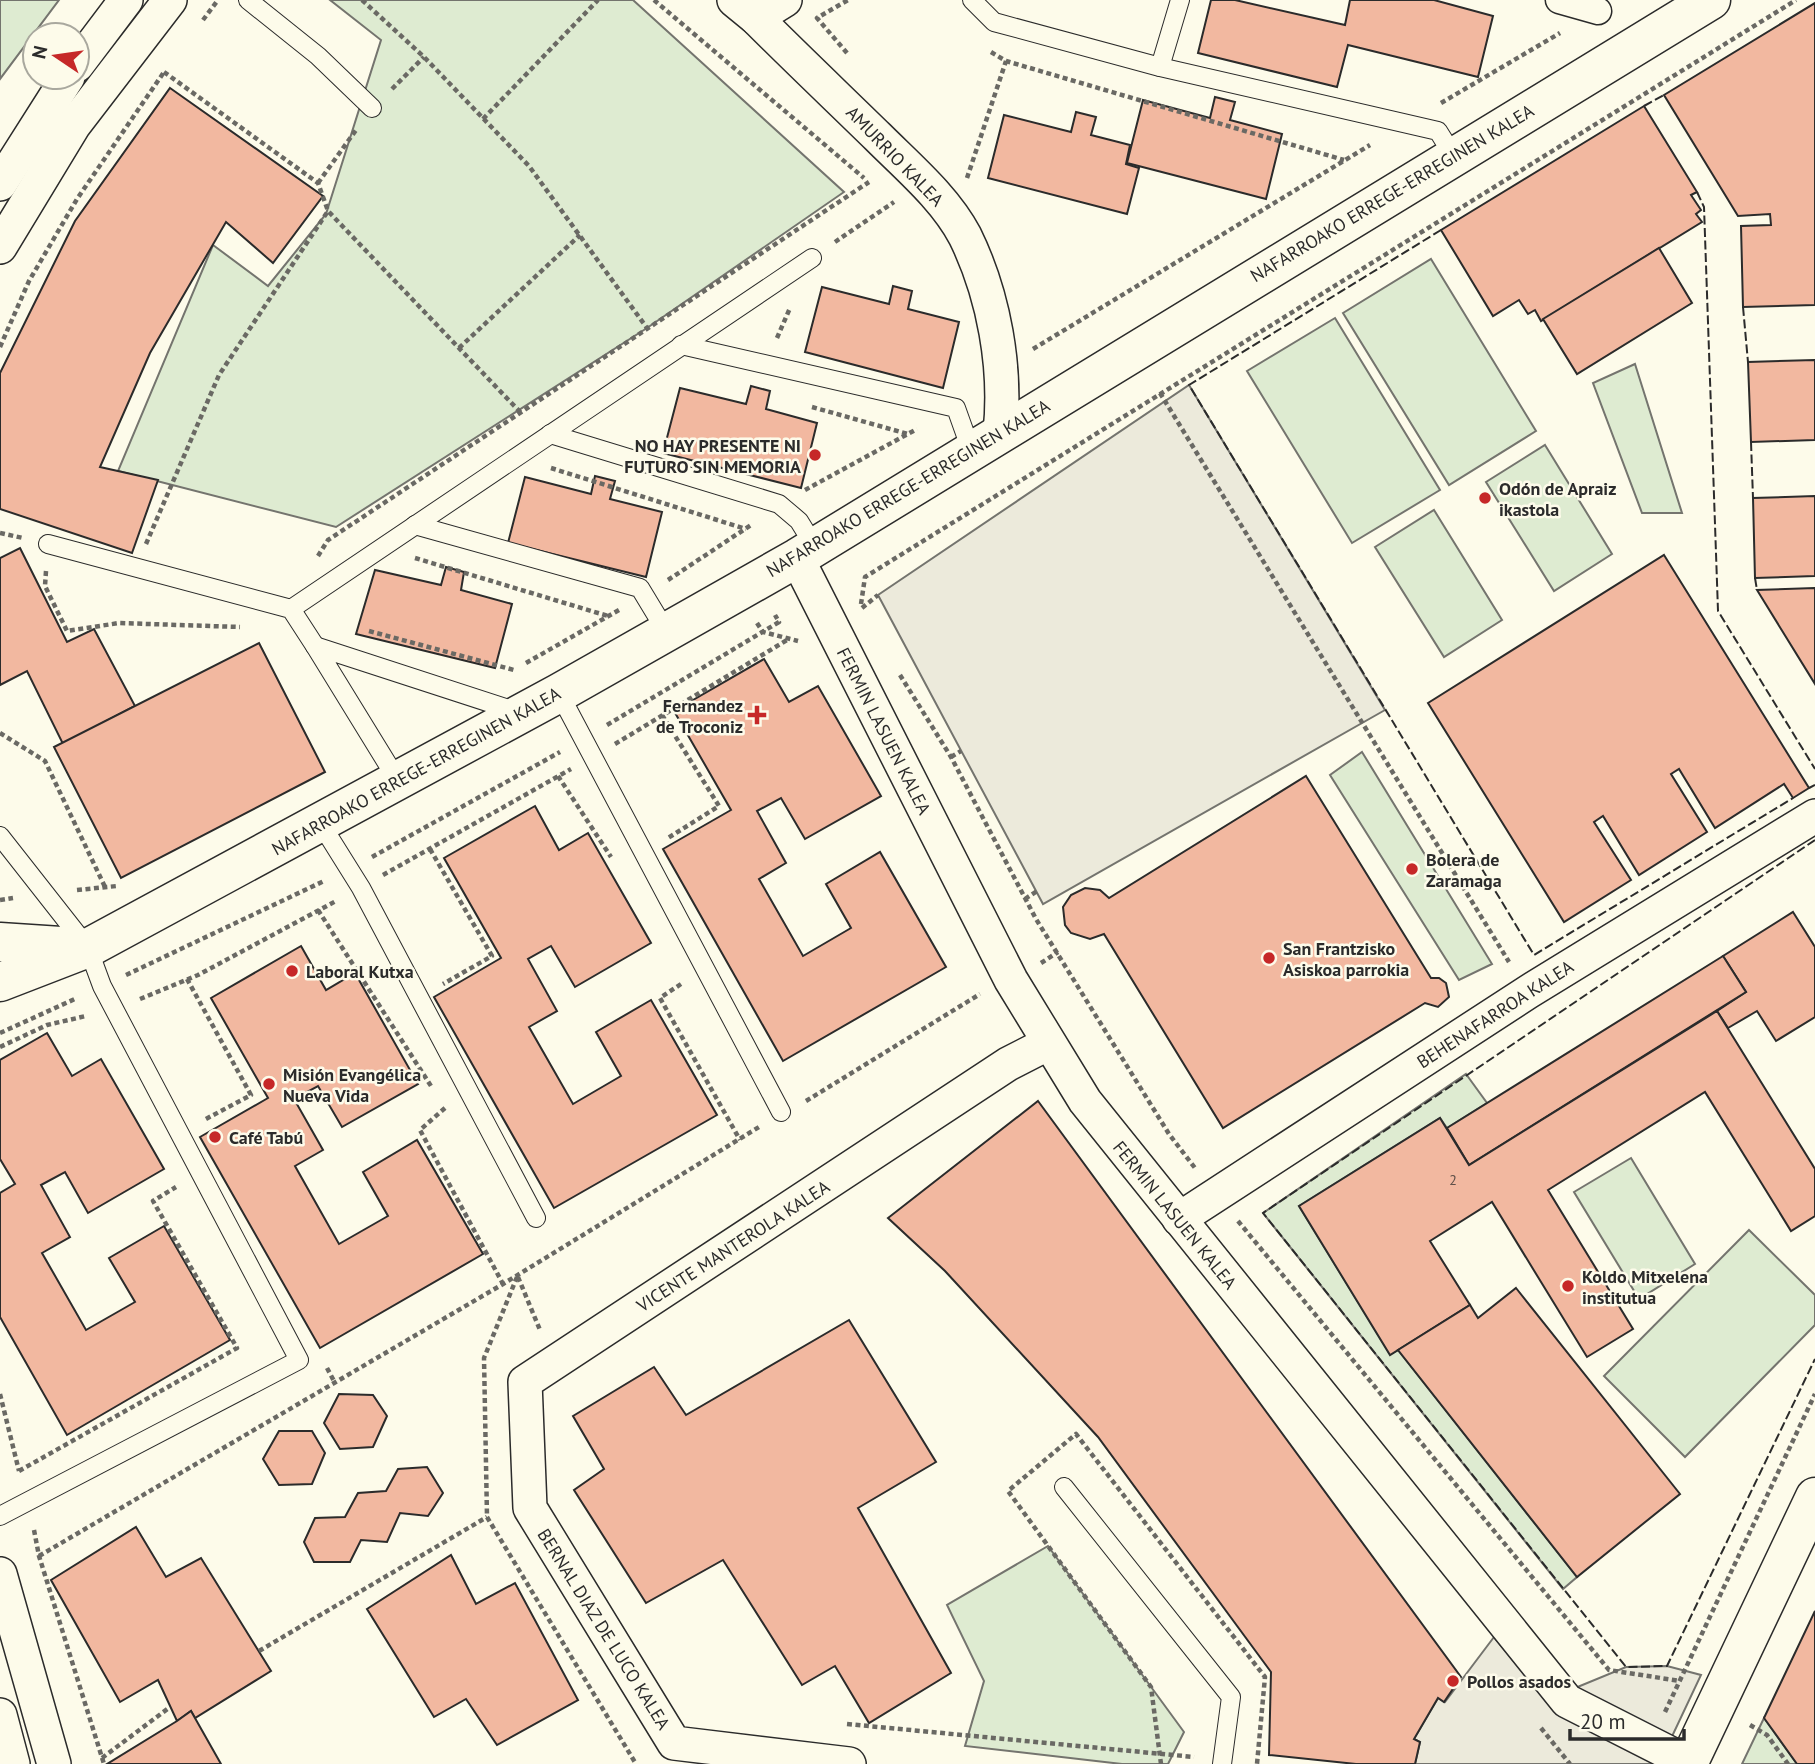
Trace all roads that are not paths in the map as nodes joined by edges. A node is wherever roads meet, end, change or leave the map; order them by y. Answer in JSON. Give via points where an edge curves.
{"nodes":[{"id":1,"x":126,"y":0,"type":"edge"},
{"id":2,"x":170,"y":0,"type":"edge"},
{"id":3,"x":248,"y":0,"type":"edge"},
{"id":4,"x":785,"y":0,"type":"edge"},
{"id":5,"x":972,"y":0,"type":"edge"},
{"id":6,"x":1180,"y":0,"type":"edge"},
{"id":7,"x":1559,"y":0,"type":"edge"},
{"id":8,"x":1711,"y":0,"type":"edge"},
{"id":9,"x":745,"y":9,"type":"edge"},
{"id":10,"x":1598,"y":11,"type":"road end"},
{"id":11,"x":91,"y":46,"type":"edge"},
{"id":12,"x":1160,"y":66,"type":"junction"},
{"id":13,"x":59,"y":91,"type":"edge"},
{"id":14,"x":372,"y":108,"type":"dead end"},
{"id":15,"x":1453,"y":155,"type":"junction"},
{"id":16,"x":0,"y":184,"type":"edge"},
{"id":17,"x":0,"y":247,"type":"edge"},
{"id":18,"x":811,"y":258,"type":"road end"},
{"id":19,"x":681,"y":345,"type":"junction"},
{"id":20,"x":550,"y":434,"type":"junction"},
{"id":21,"x":985,"y":442,"type":"junction"},
{"id":22,"x":415,"y":525,"type":"junction"},
{"id":23,"x":48,"y":544,"type":"road end"},
{"id":24,"x":806,"y":552,"type":"junction"},
{"id":25,"x":292,"y":609,"type":"junction"},
{"id":26,"x":666,"y":632,"type":"junction"},
{"id":27,"x":314,"y":646,"type":"junction"},
{"id":28,"x":559,"y":693,"type":"junction"},
{"id":29,"x":521,"y":713,"type":"junction"},
{"id":30,"x":398,"y":781,"type":"junction"},
{"id":31,"x":1815,"y":816,"type":"edge"},
{"id":32,"x":321,"y":824,"type":"junction"},
{"id":33,"x":0,"y":836,"type":"edge"},
{"id":34,"x":0,"y":943,"type":"edge"},
{"id":35,"x":88,"y":948,"type":"junction"},
{"id":36,"x":0,"y":982,"type":"edge"},
{"id":37,"x":1047,"y":1044,"type":"junction"},
{"id":38,"x":781,"y":1112,"type":"road end"},
{"id":39,"x":536,"y":1218,"type":"dead end"},
{"id":40,"x":1179,"y":1219,"type":"junction"},
{"id":41,"x":1064,"y":1486,"type":"dead end"},
{"id":42,"x":1815,"y":1497,"type":"edge"},
{"id":43,"x":530,"y":1508,"type":"joint"},
{"id":44,"x":0,"y":1516,"type":"edge"},
{"id":45,"x":0,"y":1574,"type":"edge"},
{"id":46,"x":0,"y":1715,"type":"edge"},
{"id":47,"x":1222,"y":1762,"type":"edge"},
{"id":48,"x":1688,"y":1763,"type":"edge"},
{"id":49,"x":13,"y":1764,"type":"edge"},
{"id":50,"x":54,"y":1764,"type":"edge"},
{"id":51,"x":849,"y":1764,"type":"edge"}],
"edges":[{"from":1,"to":11,"type":"street"},
{"from":2,"to":17,"type":"street","via":[[74,125]]},
{"from":3,"to":14,"type":"lane","via":[[318,56]]},
{"from":4,"to":9,"type":"street"},
{"from":5,"to":12,"type":"lane","via":[[994,22]]},
{"from":6,"to":12,"type":"lane"},
{"from":7,"to":10,"type":"street"},
{"from":8,"to":15,"type":"street","name":"NAFARROAKO ERREGE-ERREGINEN KALEA"},
{"from":9,"to":21,"type":"street","name":"AMURRIO KALEA","via":[[935,195],[964,235],[986,297],[1001,368],[1004,399]]},
{"from":12,"to":15,"type":"lane","via":[[1438,131]]},
{"from":13,"to":16,"type":"street"},
{"from":15,"to":21,"type":"street","name":"NAFARROAKO ERREGE-ERREGINEN KALEA"},
{"from":18,"to":19,"type":"lane"},
{"from":19,"to":20,"type":"lane"},
{"from":19,"to":21,"type":"lane","via":[[956,408]]},
{"from":20,"to":22,"type":"lane"},
{"from":20,"to":24,"type":"lane","via":[[779,504],[799,521]]},
{"from":21,"to":24,"type":"street","name":"NAFARROAKO ERREGE-ERREGINEN KALEA"},
{"from":22,"to":25,"type":"lane"},
{"from":22,"to":26,"type":"lane","via":[[640,588]]},
{"from":23,"to":25,"type":"lane"},
{"from":24,"to":26,"type":"street","name":"NAFARROAKO ERREGE-ERREGINEN KALEA"},
{"from":24,"to":37,"type":"street","name":"FERMIN LASUEN KALEA","via":[[1011,980]]},
{"from":25,"to":27,"type":"lane"},
{"from":26,"to":28,"type":"street","name":"NAFARROAKO ERREGE-ERREGINEN KALEA"},
{"from":27,"to":29,"type":"lane"},
{"from":27,"to":30,"type":"lane"},
{"from":28,"to":29,"type":"street","name":"NAFARROAKO ERREGE-ERREGINEN KALEA"},
{"from":28,"to":38,"type":"lane"},
{"from":29,"to":30,"type":"street","name":"NAFARROAKO ERREGE-ERREGINEN KALEA"},
{"from":30,"to":32,"type":"street","name":"NAFARROAKO ERREGE-ERREGINEN KALEA"},
{"from":31,"to":40,"type":"street","name":"BEHENAFARROA KALEA","via":[[1528,992]]},
{"from":32,"to":35,"type":"street","name":"NAFARROAKO ERREGE-ERREGINEN KALEA"},
{"from":32,"to":39,"type":"lane","via":[[361,888]]},
{"from":33,"to":35,"type":"lane"},
{"from":34,"to":35,"type":"street"},
{"from":35,"to":36,"type":"street","name":"NAFARROAKO ERREGE-ERREGINEN KALEA"},
{"from":35,"to":44,"type":"lane","via":[[102,986],[299,1360]]},
{"from":37,"to":40,"type":"street","name":"FERMIN LASUEN KALEA","via":[[1085,1101]]},
{"from":37,"to":43,"type":"street","name":"VICENTE MANTEROLA KALEA","via":[[1008,1064],[525,1382]]},
{"from":40,"to":48,"type":"street","name":"FERMIN LASUEN KALEA","via":[[1567,1701]]},
{"from":41,"to":47,"type":"lane","via":[[1231,1696]]},
{"from":42,"to":48,"type":"street"},
{"from":43,"to":51,"type":"street","name":"BERNAL DIAZ DE LUCO KALEA","via":[[674,1743]]},
{"from":45,"to":50,"type":"street"},
{"from":46,"to":49,"type":"street"}]}
